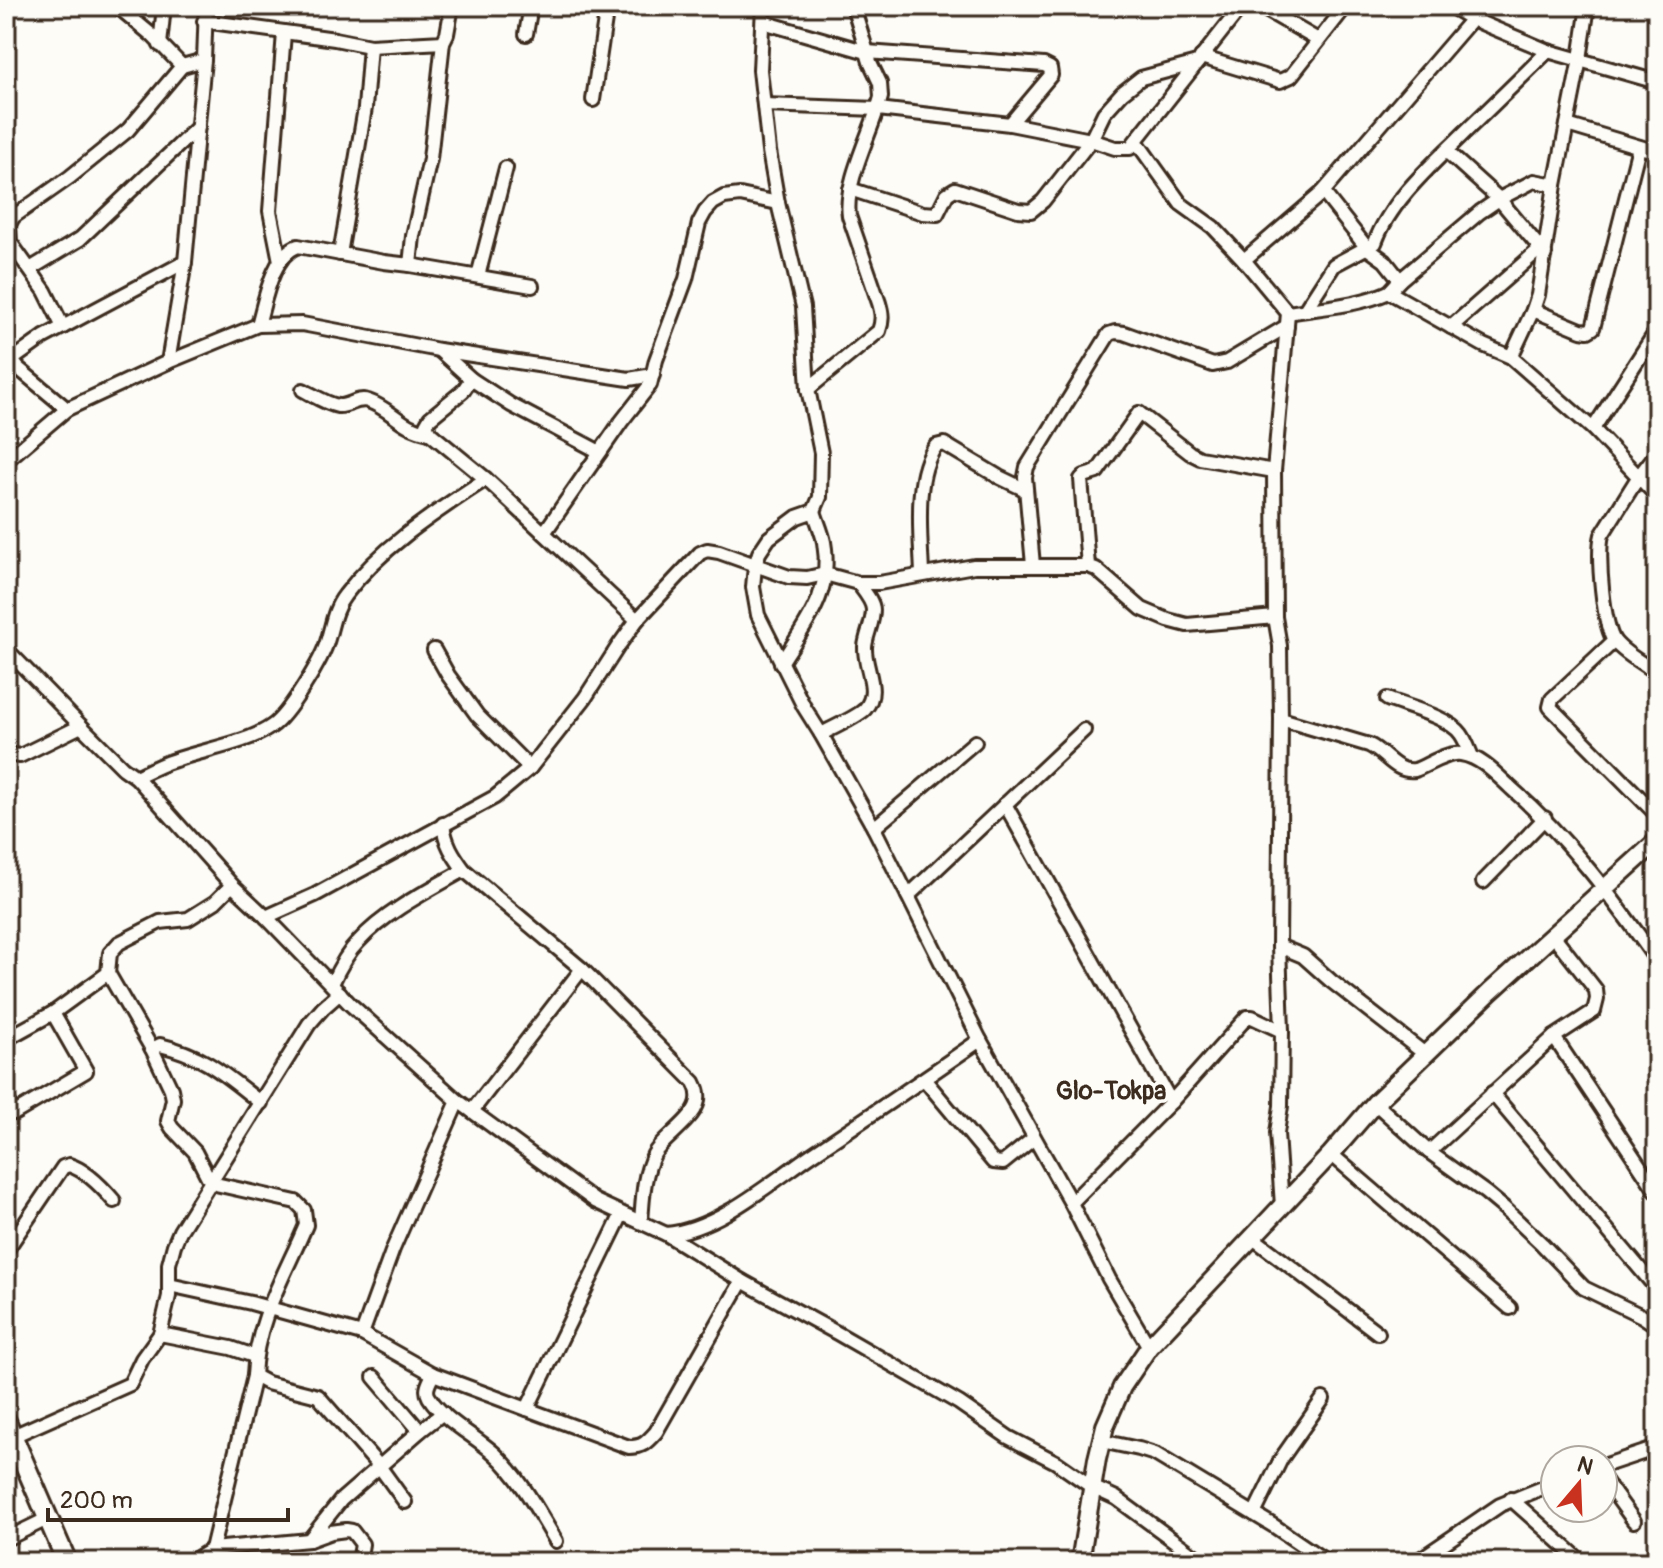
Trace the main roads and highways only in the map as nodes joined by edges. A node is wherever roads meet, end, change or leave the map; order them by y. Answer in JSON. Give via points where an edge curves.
{"nodes":[{"id":1,"x":1657,"y":841,"type":"edge"},
{"id":2,"x":9,"y":1428,"type":"edge"},
{"id":3,"x":67,"y":1562,"type":"edge"},
{"id":4,"x":1080,"y":1562,"type":"edge"}],
"edges":[{"from":1,"to":4,"type":"main road","via":[[1375,1103],[1149,1347],[1117,1396],[1105,1426]]},
{"from":2,"to":3,"type":"highway"}]}
